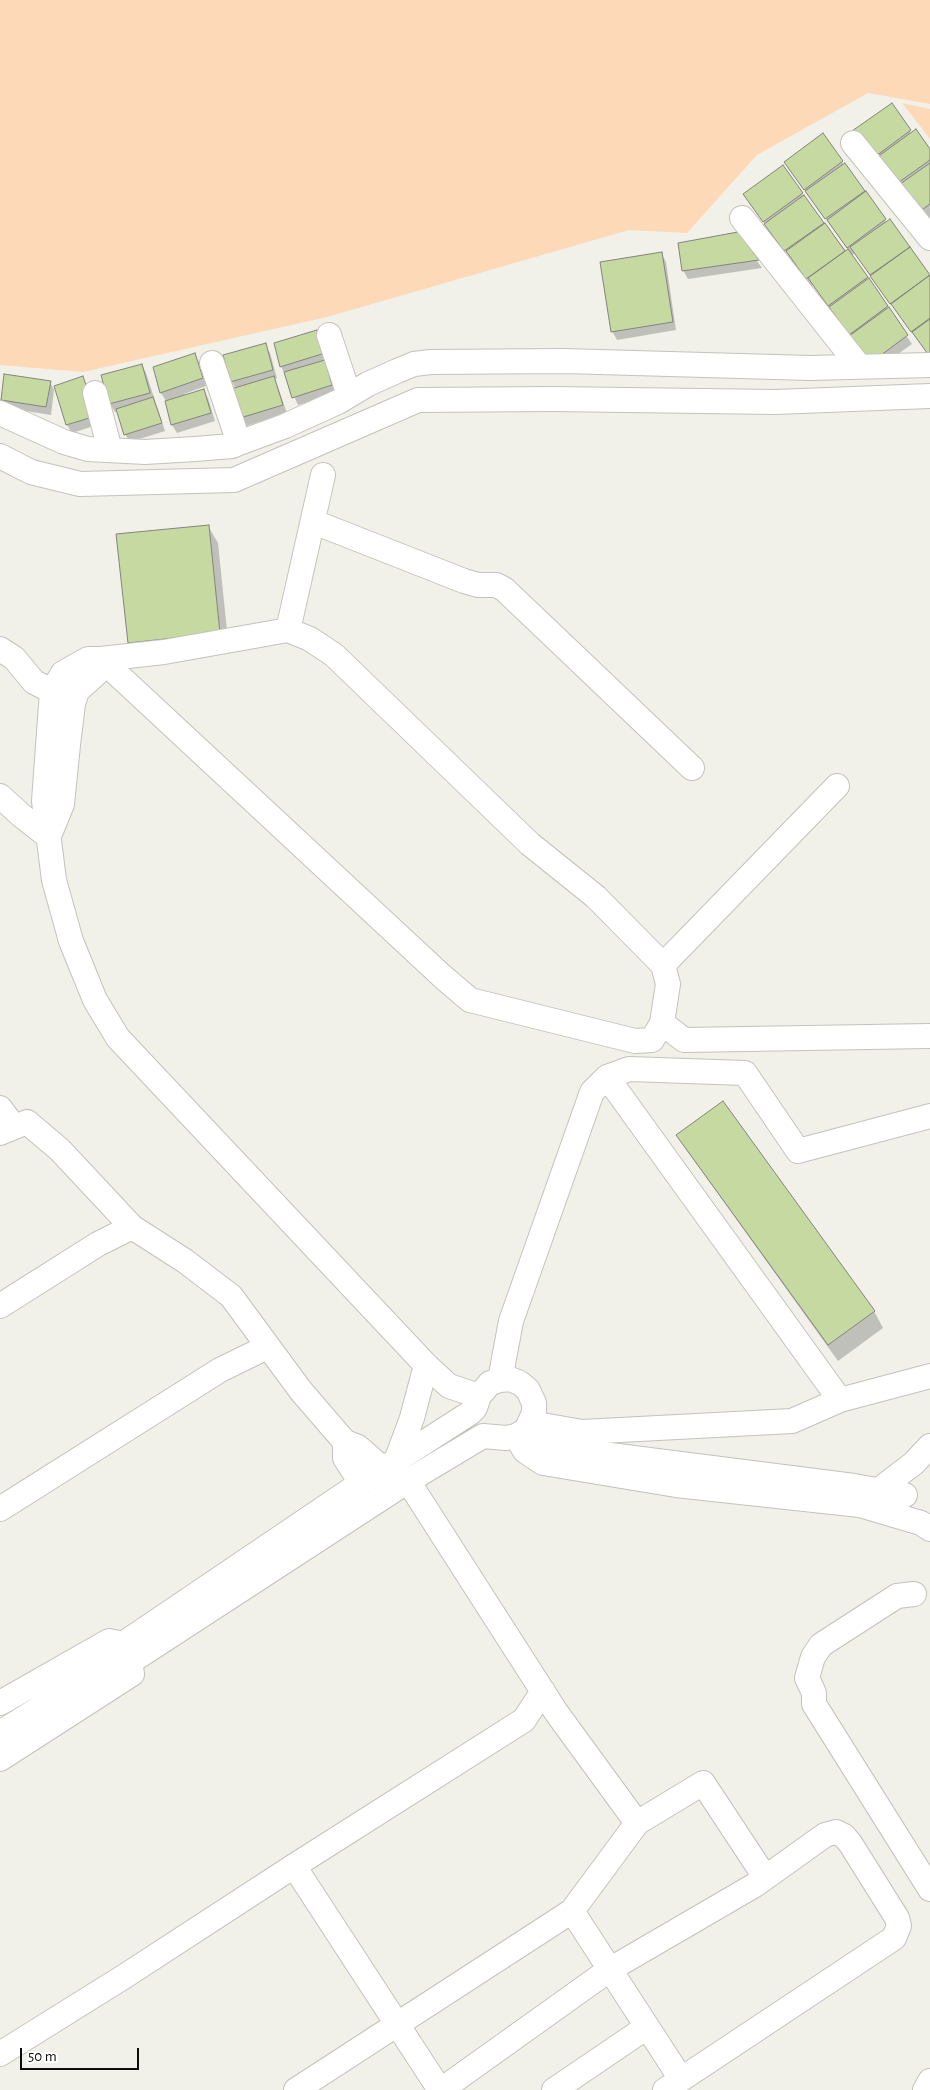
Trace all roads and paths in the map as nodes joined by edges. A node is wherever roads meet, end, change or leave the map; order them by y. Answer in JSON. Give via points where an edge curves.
{"nodes":[{"id":1,"x":853,"y":143,"type":"dead end"},
{"id":2,"x":742,"y":218,"type":"dead end"},
{"id":3,"x":930,"y":238,"type":"edge"},
{"id":4,"x":329,"y":335,"type":"dead end"},
{"id":5,"x":212,"y":363,"type":"dead end"},
{"id":6,"x":930,"y":365,"type":"edge"},
{"id":7,"x":858,"y":366,"type":"junction"},
{"id":8,"x":96,"y":392,"type":"dead end"},
{"id":9,"x":349,"y":395,"type":"junction"},
{"id":10,"x":930,"y":396,"type":"edge"},
{"id":11,"x":0,"y":413,"type":"edge"},
{"id":12,"x":239,"y":443,"type":"junction"},
{"id":13,"x":110,"y":450,"type":"junction"},
{"id":14,"x":0,"y":456,"type":"edge"},
{"id":15,"x":323,"y":474,"type":"dead end"},
{"id":16,"x":314,"y":522,"type":"junction"},
{"id":17,"x":288,"y":630,"type":"junction"},
{"id":18,"x":7,"y":653,"type":"edge"},
{"id":19,"x":101,"y":659,"type":"junction"},
{"id":20,"x":64,"y":685,"type":"junction"},
{"id":21,"x":692,"y":768,"type":"dead end"},
{"id":22,"x":837,"y":786,"type":"dead end"},
{"id":23,"x":0,"y":796,"type":"edge"},
{"id":24,"x":48,"y":837,"type":"junction"},
{"id":25,"x":663,"y":965,"type":"junction"},
{"id":26,"x":662,"y":1023,"type":"junction"},
{"id":27,"x":930,"y":1036,"type":"edge"},
{"id":28,"x":607,"y":1077,"type":"junction"},
{"id":29,"x":0,"y":1108,"type":"edge"},
{"id":30,"x":930,"y":1116,"type":"edge"},
{"id":31,"x":7,"y":1130,"type":"edge"},
{"id":32,"x":132,"y":1227,"type":"junction"},
{"id":33,"x":0,"y":1306,"type":"edge"},
{"id":34,"x":267,"y":1347,"type":"junction"},
{"id":35,"x":426,"y":1365,"type":"junction"},
{"id":36,"x":930,"y":1376,"type":"edge"},
{"id":37,"x":500,"y":1380,"type":"junction"},
{"id":38,"x":479,"y":1396,"type":"junction"},
{"id":39,"x":840,"y":1400,"type":"junction"},
{"id":40,"x":524,"y":1430,"type":"junction"},
{"id":41,"x":344,"y":1442,"type":"junction"},
{"id":42,"x":930,"y":1446,"type":"edge"},
{"id":43,"x":930,"y":1469,"type":"edge"},
{"id":44,"x":396,"y":1470,"type":"junction"},
{"id":45,"x":361,"y":1483,"type":"junction"},
{"id":46,"x":879,"y":1490,"type":"junction"},
{"id":47,"x":905,"y":1495,"type":"junction"},
{"id":48,"x":860,"y":1505,"type":"junction"},
{"id":49,"x":0,"y":1509,"type":"edge"},
{"id":50,"x":887,"y":1512,"type":"junction"},
{"id":51,"x":316,"y":1528,"type":"junction"},
{"id":52,"x":930,"y":1529,"type":"edge"},
{"id":53,"x":922,"y":1588,"type":"edge"},
{"id":54,"x":121,"y":1657,"type":"junction"},
{"id":55,"x":543,"y":1691,"type":"junction"},
{"id":56,"x":814,"y":1693,"type":"junction"},
{"id":57,"x":0,"y":1703,"type":"edge"},
{"id":58,"x":0,"y":1733,"type":"edge"},
{"id":59,"x":0,"y":1759,"type":"edge"},
{"id":60,"x":637,"y":1823,"type":"junction"},
{"id":61,"x":930,"y":1863,"type":"edge"},
{"id":62,"x":294,"y":1866,"type":"junction"},
{"id":63,"x":765,"y":1877,"type":"junction"},
{"id":64,"x":930,"y":1889,"type":"edge"},
{"id":65,"x":572,"y":1911,"type":"junction"},
{"id":66,"x":609,"y":1970,"type":"junction"},
{"id":67,"x":396,"y":2024,"type":"junction"},
{"id":68,"x":647,"y":2027,"type":"junction"},
{"id":69,"x":0,"y":2054,"type":"edge"},
{"id":70,"x":930,"y":2081,"type":"edge"},
{"id":71,"x":673,"y":2085,"type":"edge"},
{"id":72,"x":305,"y":2087,"type":"edge"},
{"id":73,"x":440,"y":2090,"type":"edge"},
{"id":74,"x":554,"y":2090,"type":"edge"},
{"id":75,"x":925,"y":2090,"type":"edge"}],
"edges":[{"from":1,"to":3,"type":"street"},
{"from":2,"to":7,"type":"street"},
{"from":4,"to":9,"type":"street"},
{"from":5,"to":12,"type":"street"},
{"from":6,"to":7,"type":"street"},
{"from":7,"to":9,"type":"street","via":[[431,362],[414,364]]},
{"from":8,"to":13,"type":"street"},
{"from":9,"to":12,"type":"street","via":[[285,426]]},
{"from":10,"to":14,"type":"street","via":[[776,402],[418,400],[234,480],[80,484],[31,472]]},
{"from":11,"to":13,"type":"street","via":[[64,442],[88,449]]},
{"from":12,"to":13,"type":"street","via":[[144,452]]},
{"from":15,"to":16,"type":"street"},
{"from":16,"to":17,"type":"street"},
{"from":16,"to":21,"type":"street","via":[[464,582],[496,585],[504,589]]},
{"from":17,"to":19,"type":"street","via":[[164,652]]},
{"from":17,"to":25,"type":"street","via":[[310,638],[334,655],[530,844],[596,898]]},
{"from":18,"to":20,"type":"street","via":[[35,662]]},
{"from":19,"to":20,"type":"street","via":[[88,659]]},
{"from":19,"to":26,"type":"street","via":[[470,1000],[635,1041],[652,1040]]},
{"from":20,"to":24,"type":"street","via":[[73,704],[62,804]]},
{"from":22,"to":25,"type":"street"},
{"from":23,"to":24,"type":"street"},
{"from":24,"to":35,"type":"street","via":[[54,880],[71,941],[95,1000],[118,1038]]},
{"from":25,"to":26,"type":"street","via":[[668,984]]},
{"from":26,"to":27,"type":"street","via":[[684,1040]]},
{"from":28,"to":30,"type":"street","via":[[629,1069],[744,1073],[798,1151]]},
{"from":28,"to":37,"type":"street","via":[[592,1092],[511,1322]]},
{"from":28,"to":39,"type":"street"},
{"from":29,"to":31,"type":"street"},
{"from":31,"to":32,"type":"street","via":[[27,1122],[60,1150]]},
{"from":32,"to":33,"type":"street","via":[[98,1244]]},
{"from":32,"to":34,"type":"street","via":[[231,1296]]},
{"from":34,"to":41,"type":"street"},
{"from":34,"to":49,"type":"street","via":[[220,1370]]},
{"from":35,"to":38,"type":"street","via":[[449,1386]]},
{"from":35,"to":44,"type":"street"},
{"from":36,"to":39,"type":"street"},
{"from":37,"to":38,"type":"street","via":[[490,1384]]},
{"from":37,"to":40,"type":"street","via":[[510,1379],[528,1390],[534,1403],[534,1414]]},
{"from":38,"to":44,"type":"street","via":[[470,1413]]},
{"from":39,"to":40,"type":"street","via":[[792,1421],[582,1432]]},
{"from":40,"to":44,"type":"street","via":[[506,1438],[483,1436]]},
{"from":40,"to":46,"type":"street","via":[[555,1448]]},
{"from":40,"to":48,"type":"street","via":[[525,1450],[543,1463],[676,1485]]},
{"from":41,"to":44,"type":"street"},
{"from":41,"to":45,"type":"street","via":[[344,1458]]},
{"from":42,"to":46,"type":"street"},
{"from":43,"to":47,"type":"street"},
{"from":44,"to":45,"type":"street"},
{"from":44,"to":51,"type":"street"},
{"from":44,"to":55,"type":"street"},
{"from":45,"to":51,"type":"street"},
{"from":46,"to":47,"type":"street"},
{"from":46,"to":48,"type":"street"},
{"from":47,"to":50,"type":"street"},
{"from":48,"to":50,"type":"street"},
{"from":50,"to":52,"type":"street"},
{"from":51,"to":54,"type":"street"},
{"from":53,"to":56,"type":"street","via":[[905,1606],[827,1656],[813,1657],[807,1678]]},
{"from":54,"to":57,"type":"street","via":[[109,1641]]},
{"from":54,"to":58,"type":"street"},
{"from":54,"to":59,"type":"street","via":[[132,1674]]},
{"from":55,"to":60,"type":"street"},
{"from":55,"to":62,"type":"street","via":[[524,1720]]},
{"from":56,"to":61,"type":"street","via":[[828,1702]]},
{"from":56,"to":64,"type":"street","via":[[814,1704]]},
{"from":60,"to":63,"type":"street","via":[[703,1783]]},
{"from":60,"to":65,"type":"street"},
{"from":62,"to":67,"type":"street"},
{"from":62,"to":69,"type":"street"},
{"from":63,"to":66,"type":"street"},
{"from":63,"to":71,"type":"street","via":[[825,1835],[836,1832],[850,1843],[899,1926],[894,1938]]},
{"from":65,"to":66,"type":"street"},
{"from":65,"to":67,"type":"street"},
{"from":66,"to":68,"type":"street"},
{"from":66,"to":73,"type":"street"},
{"from":67,"to":72,"type":"street"},
{"from":67,"to":73,"type":"street"},
{"from":68,"to":71,"type":"street"},
{"from":68,"to":74,"type":"street"},
{"from":70,"to":75,"type":"street"}]}
